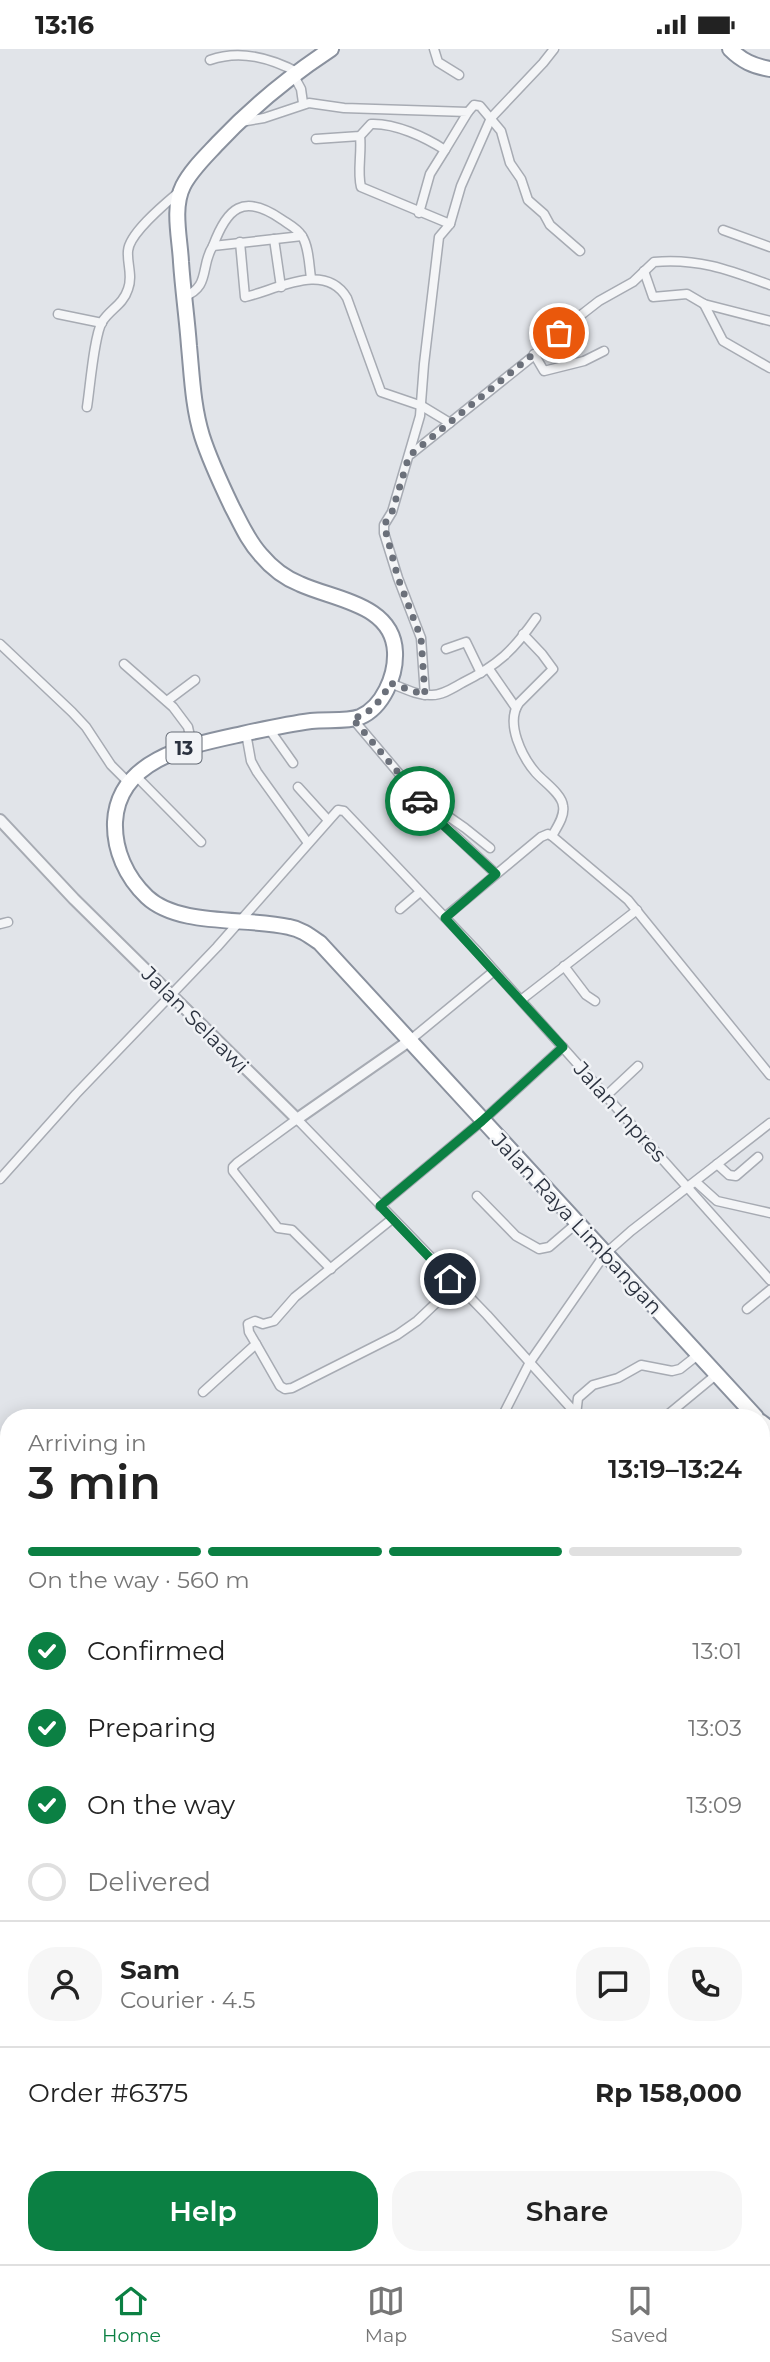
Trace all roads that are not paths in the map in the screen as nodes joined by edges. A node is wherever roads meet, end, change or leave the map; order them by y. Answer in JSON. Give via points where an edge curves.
{"nodes":[{"id":1,"x":331,"y":49,"type":"edge"},
{"id":2,"x":434,"y":49,"type":"edge"},
{"id":3,"x":554,"y":49,"type":"edge"},
{"id":4,"x":730,"y":49,"type":"edge"},
{"id":5,"x":210,"y":60,"type":"dead end"},
{"id":6,"x":770,"y":69,"type":"edge"},
{"id":7,"x":296,"y":74,"type":"junction"},
{"id":8,"x":459,"y":75,"type":"dead end"},
{"id":9,"x":303,"y":103,"type":"junction"},
{"id":10,"x":468,"y":112,"type":"junction"},
{"id":11,"x":491,"y":118,"type":"junction"},
{"id":12,"x":238,"y":122,"type":"junction"},
{"id":13,"x":360,"y":136,"type":"junction"},
{"id":14,"x":316,"y":139,"type":"dead end"},
{"id":15,"x":444,"y":150,"type":"junction"},
{"id":16,"x":181,"y":190,"type":"junction"},
{"id":17,"x":418,"y":213,"type":"junction"},
{"id":18,"x":450,"y":224,"type":"junction"},
{"id":19,"x":723,"y":230,"type":"dead end"},
{"id":20,"x":302,"y":236,"type":"junction"},
{"id":21,"x":274,"y":239,"type":"junction"},
{"id":22,"x":240,"y":242,"type":"junction"},
{"id":23,"x":213,"y":246,"type":"junction"},
{"id":24,"x":770,"y":247,"type":"edge"},
{"id":25,"x":580,"y":251,"type":"dead end"},
{"id":26,"x":644,"y":271,"type":"junction"},
{"id":27,"x":311,"y":278,"type":"junction"},
{"id":28,"x":770,"y":285,"type":"edge"},
{"id":29,"x":281,"y":287,"type":"junction"},
{"id":30,"x":183,"y":297,"type":"junction"},
{"id":31,"x":704,"y":304,"type":"junction"},
{"id":32,"x":58,"y":314,"type":"dead end"},
{"id":33,"x":770,"y":321,"type":"edge"},
{"id":34,"x":102,"y":323,"type":"junction"},
{"id":35,"x":604,"y":351,"type":"dead end"},
{"id":36,"x":534,"y":354,"type":"junction"},
{"id":37,"x":770,"y":368,"type":"edge"},
{"id":38,"x":422,"y":406,"type":"junction"},
{"id":39,"x":87,"y":407,"type":"dead end"},
{"id":40,"x":450,"y":423,"type":"junction"},
{"id":41,"x":409,"y":456,"type":"junction"},
{"id":42,"x":536,"y":618,"type":"dead end"},
{"id":43,"x":523,"y":634,"type":"junction"},
{"id":44,"x":0,"y":644,"type":"edge"},
{"id":45,"x":446,"y":649,"type":"dead end"},
{"id":46,"x":124,"y":664,"type":"dead end"},
{"id":47,"x":485,"y":671,"type":"junction"},
{"id":48,"x":195,"y":681,"type":"dead end"},
{"id":49,"x":390,"y":683,"type":"junction"},
{"id":50,"x":425,"y":695,"type":"junction"},
{"id":51,"x":167,"y":701,"type":"junction"},
{"id":52,"x":516,"y":708,"type":"junction"},
{"id":53,"x":352,"y":718,"type":"junction"},
{"id":54,"x":268,"y":729,"type":"junction"},
{"id":55,"x":246,"y":733,"type":"junction"},
{"id":56,"x":192,"y":745,"type":"junction"},
{"id":57,"x":293,"y":763,"type":"dead end"},
{"id":58,"x":132,"y":779,"type":"junction"},
{"id":59,"x":298,"y":787,"type":"dead end"},
{"id":60,"x":416,"y":795,"type":"junction"},
{"id":61,"x":327,"y":819,"type":"junction"},
{"id":62,"x":0,"y":820,"type":"edge"},
{"id":63,"x":552,"y":836,"type":"junction"},
{"id":64,"x":201,"y":842,"type":"dead end"},
{"id":65,"x":308,"y":843,"type":"junction"},
{"id":66,"x":490,"y":848,"type":"dead end"},
{"id":67,"x":496,"y":874,"type":"junction"},
{"id":68,"x":420,"y":891,"type":"junction"},
{"id":69,"x":400,"y":909,"type":"dead end"},
{"id":70,"x":637,"y":910,"type":"junction"},
{"id":71,"x":445,"y":918,"type":"junction"},
{"id":72,"x":241,"y":921,"type":"junction"},
{"id":73,"x":564,"y":966,"type":"junction"},
{"id":74,"x":494,"y":971,"type":"junction"},
{"id":75,"x":170,"y":996,"type":"junction"},
{"id":76,"x":521,"y":1000,"type":"junction"},
{"id":77,"x":595,"y":1001,"type":"dead end"},
{"id":78,"x":410,"y":1041,"type":"junction"},
{"id":79,"x":563,"y":1047,"type":"junction"},
{"id":80,"x":638,"y":1066,"type":"dead end"},
{"id":81,"x":770,"y":1075,"type":"edge"},
{"id":82,"x":606,"y":1096,"type":"junction"},
{"id":83,"x":297,"y":1119,"type":"junction"},
{"id":84,"x":482,"y":1121,"type":"junction"},
{"id":85,"x":770,"y":1123,"type":"edge"},
{"id":86,"x":758,"y":1157,"type":"dead end"},
{"id":87,"x":717,"y":1164,"type":"junction"},
{"id":88,"x":0,"y":1179,"type":"edge"},
{"id":89,"x":696,"y":1182,"type":"junction"},
{"id":90,"x":688,"y":1188,"type":"junction"},
{"id":91,"x":477,"y":1196,"type":"dead end"},
{"id":92,"x":380,"y":1206,"type":"junction"},
{"id":93,"x":770,"y":1213,"type":"edge"},
{"id":94,"x":392,"y":1219,"type":"junction"},
{"id":95,"x":577,"y":1223,"type":"junction"},
{"id":96,"x":605,"y":1254,"type":"junction"},
{"id":97,"x":331,"y":1269,"type":"junction"},
{"id":98,"x":770,"y":1280,"type":"edge"},
{"id":99,"x":456,"y":1285,"type":"junction"},
{"id":100,"x":770,"y":1290,"type":"edge"},
{"id":101,"x":747,"y":1309,"type":"dead end"},
{"id":102,"x":256,"y":1344,"type":"junction"},
{"id":103,"x":699,"y":1354,"type":"junction"},
{"id":104,"x":530,"y":1362,"type":"junction"},
{"id":105,"x":717,"y":1374,"type":"junction"},
{"id":106,"x":203,"y":1392,"type":"dead end"},
{"id":107,"x":506,"y":1409,"type":"edge"},
{"id":108,"x":571,"y":1409,"type":"edge"},
{"id":109,"x":577,"y":1409,"type":"edge"},
{"id":110,"x":675,"y":1409,"type":"edge"},
{"id":111,"x":749,"y":1409,"type":"edge"}],
"edges":[{"from":1,"to":7,"type":"highway"},
{"from":2,"to":8,"type":"street","via":[[442,66]]},
{"from":3,"to":11,"type":"street"},
{"from":4,"to":6,"type":"highway","via":[[753,66]]},
{"from":5,"to":7,"type":"street","via":[[258,56],[279,62]]},
{"from":7,"to":9,"type":"street"},
{"from":7,"to":12,"type":"highway"},
{"from":9,"to":10,"type":"street"},
{"from":9,"to":12,"type":"street"},
{"from":10,"to":11,"type":"street","via":[[477,104]]},
{"from":10,"to":15,"type":"street"},
{"from":11,"to":18,"type":"street"},
{"from":11,"to":25,"type":"street","via":[[501,131],[528,199]]},
{"from":12,"to":16,"type":"highway"},
{"from":13,"to":14,"type":"street"},
{"from":13,"to":15,"type":"street","via":[[370,124],[377,124],[406,131]]},
{"from":13,"to":17,"type":"street","via":[[360,185]]},
{"from":15,"to":17,"type":"street","via":[[430,174]]},
{"from":16,"to":30,"type":"highway","via":[[178,218]]},
{"from":16,"to":34,"type":"street","via":[[134,238],[128,250],[129,288],[122,303]]},
{"from":17,"to":18,"type":"street"},
{"from":18,"to":38,"type":"street","via":[[437,247]]},
{"from":19,"to":24,"type":"street"},
{"from":20,"to":21,"type":"street"},
{"from":20,"to":23,"type":"street","via":[[262,208],[243,207],[225,217]]},
{"from":20,"to":27,"type":"street"},
{"from":21,"to":22,"type":"street"},
{"from":21,"to":29,"type":"street"},
{"from":22,"to":23,"type":"street"},
{"from":22,"to":29,"type":"street","via":[[244,296]]},
{"from":23,"to":30,"type":"street","via":[[199,288]]},
{"from":26,"to":28,"type":"street","via":[[656,261],[686,261],[710,264]]},
{"from":26,"to":31,"type":"street","via":[[653,297],[685,294]]},
{"from":26,"to":36,"type":"street"},
{"from":27,"to":29,"type":"street"},
{"from":27,"to":38,"type":"street","via":[[331,282],[345,294],[380,392]]},
{"from":30,"to":49,"type":"highway","via":[[192,390],[202,434],[246,535],[262,557],[297,583],[376,614],[388,628],[395,653]]},
{"from":31,"to":33,"type":"street"},
{"from":31,"to":37,"type":"street","via":[[723,341]]},
{"from":32,"to":34,"type":"street"},
{"from":34,"to":39,"type":"street"},
{"from":35,"to":36,"type":"street","via":[[544,371]]},
{"from":36,"to":40,"type":"street"},
{"from":38,"to":40,"type":"street"},
{"from":38,"to":41,"type":"street"},
{"from":40,"to":41,"type":"street"},
{"from":41,"to":50,"type":"street","via":[[384,533],[421,638]]},
{"from":42,"to":43,"type":"street"},
{"from":43,"to":47,"type":"street"},
{"from":43,"to":52,"type":"street","via":[[553,669]]},
{"from":44,"to":58,"type":"street","via":[[86,727],[111,765]]},
{"from":45,"to":47,"type":"street","via":[[466,642]]},
{"from":46,"to":51,"type":"street"},
{"from":47,"to":50,"type":"street","via":[[438,694]]},
{"from":47,"to":52,"type":"street"},
{"from":48,"to":51,"type":"street"},
{"from":49,"to":50,"type":"street"},
{"from":49,"to":53,"type":"highway","via":[[372,708]]},
{"from":51,"to":56,"type":"street","via":[[188,727]]},
{"from":52,"to":63,"type":"street","via":[[514,723],[527,760],[564,807]]},
{"from":53,"to":54,"type":"highway","number":"13"},
{"from":53,"to":60,"type":"street"},
{"from":54,"to":55,"type":"highway","number":"13"},
{"from":54,"to":57,"type":"street"},
{"from":55,"to":56,"type":"highway","number":"13"},
{"from":55,"to":65,"type":"street","via":[[257,772]]},
{"from":56,"to":58,"type":"highway","number":"13","via":[[160,758]]},
{"from":58,"to":64,"type":"street"},
{"from":58,"to":72,"type":"highway","name":"Jalan Raya Limbangan","via":[[116,809],[116,839],[122,862],[146,896],[161,907],[188,915]]},
{"from":59,"to":61,"type":"street"},
{"from":60,"to":66,"type":"street"},
{"from":60,"to":67,"type":"street"},
{"from":61,"to":65,"type":"street"},
{"from":61,"to":68,"type":"street","name":"Jalan Inpres","via":[[344,811]]},
{"from":62,"to":75,"type":"street","name":"Jalan Selaawi"},
{"from":63,"to":67,"type":"street","via":[[541,837]]},
{"from":63,"to":70,"type":"street"},
{"from":65,"to":72,"type":"street"},
{"from":67,"to":71,"type":"street"},
{"from":68,"to":69,"type":"street"},
{"from":68,"to":71,"type":"street","name":"Jalan Inpres"},
{"from":70,"to":73,"type":"street"},
{"from":70,"to":81,"type":"street"},
{"from":71,"to":74,"type":"street","name":"Jalan Inpres"},
{"from":72,"to":75,"type":"street"},
{"from":72,"to":78,"type":"highway","name":"Jalan Raya Limbangan","via":[[291,927],[320,943]]},
{"from":73,"to":76,"type":"street"},
{"from":73,"to":77,"type":"street"},
{"from":74,"to":76,"type":"street","name":"Jalan Inpres"},
{"from":74,"to":78,"type":"street"},
{"from":75,"to":83,"type":"street","name":"Jalan Selaawi"},
{"from":75,"to":88,"type":"street"},
{"from":76,"to":79,"type":"street","name":"Jalan Inpres"},
{"from":78,"to":83,"type":"street"},
{"from":78,"to":84,"type":"highway","name":"Jalan Raya Limbangan"},
{"from":79,"to":82,"type":"street","name":"Jalan Inpres"},
{"from":79,"to":84,"type":"street"},
{"from":80,"to":82,"type":"street"},
{"from":82,"to":90,"type":"street","name":"Jalan Inpres"},
{"from":83,"to":92,"type":"street"},
{"from":83,"to":97,"type":"street","via":[[233,1167],[278,1228],[292,1230]]},
{"from":84,"to":92,"type":"street"},
{"from":84,"to":95,"type":"highway","name":"Jalan Raya Limbangan"},
{"from":85,"to":87,"type":"street"},
{"from":86,"to":87,"type":"street","via":[[736,1176]]},
{"from":87,"to":89,"type":"street"},
{"from":89,"to":90,"type":"street"},
{"from":89,"to":93,"type":"street","via":[[717,1201]]},
{"from":90,"to":96,"type":"street"},
{"from":90,"to":98,"type":"street","name":"Jalan Inpres"},
{"from":91,"to":95,"type":"street","via":[[516,1236],[539,1249],[549,1247]]},
{"from":92,"to":94,"type":"street"},
{"from":94,"to":97,"type":"street"},
{"from":94,"to":99,"type":"street"},
{"from":95,"to":96,"type":"highway","name":"Jalan Raya Limbangan"},
{"from":96,"to":103,"type":"highway","name":"Jalan Raya Limbangan"},
{"from":96,"to":104,"type":"street"},
{"from":97,"to":102,"type":"street","via":[[295,1297],[274,1321],[248,1324]]},
{"from":99,"to":102,"type":"street","via":[[397,1335],[288,1389],[280,1386]]},
{"from":99,"to":104,"type":"street"},
{"from":100,"to":101,"type":"street"},
{"from":102,"to":106,"type":"street"},
{"from":103,"to":105,"type":"highway","name":"Jalan Raya Limbangan"},
{"from":103,"to":109,"type":"street","via":[[680,1369],[641,1366],[593,1385],[578,1398]]},
{"from":104,"to":107,"type":"street"},
{"from":104,"to":108,"type":"street"},
{"from":105,"to":110,"type":"street"},
{"from":105,"to":111,"type":"highway","name":"Jalan Raya Limbangan"}]}
